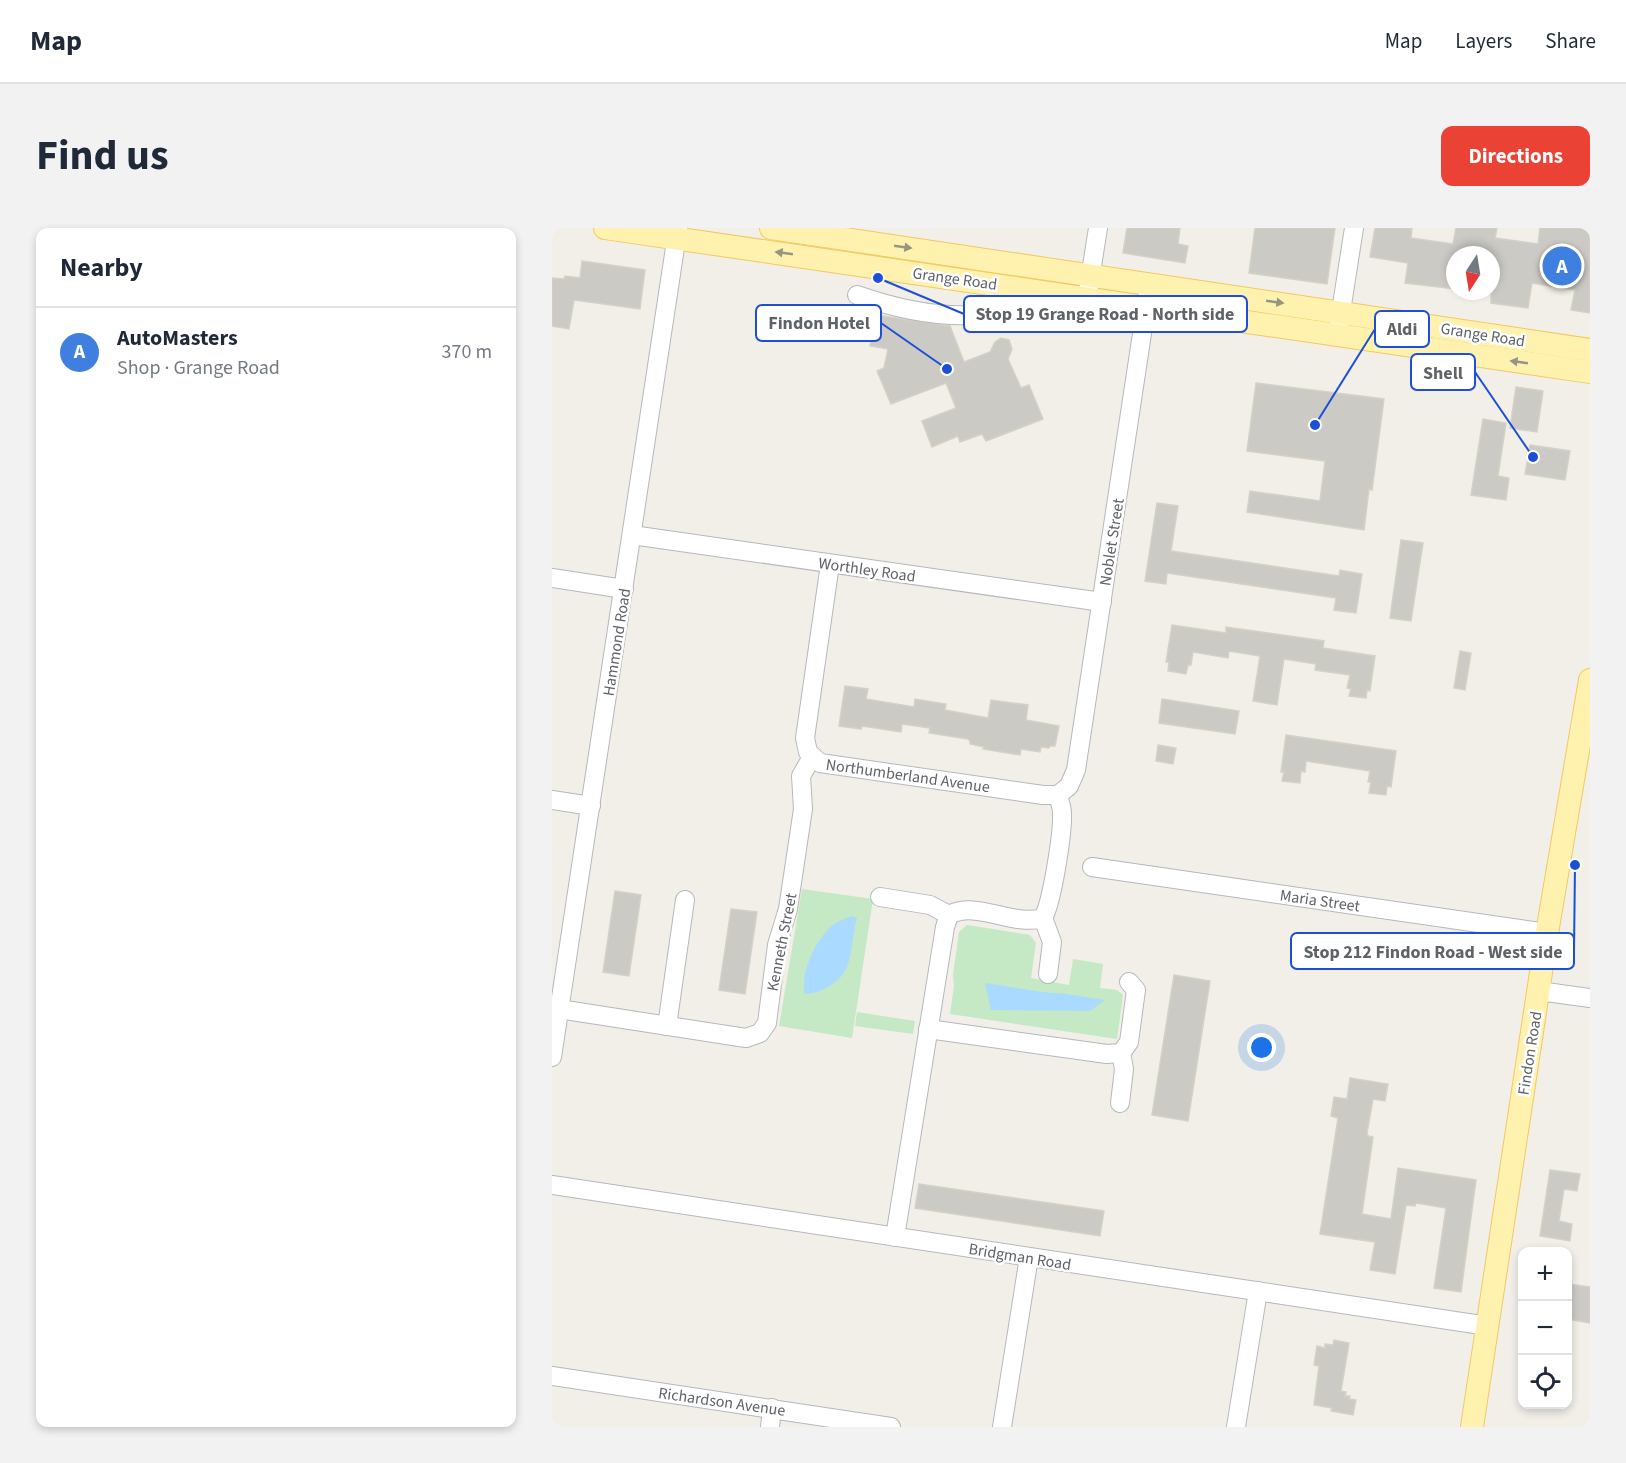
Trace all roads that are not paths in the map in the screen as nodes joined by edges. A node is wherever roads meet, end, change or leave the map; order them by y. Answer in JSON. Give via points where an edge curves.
{"nodes":[{"id":1,"x":605,"y":228,"type":"edge"},
{"id":2,"x":771,"y":228,"type":"edge"},
{"id":3,"x":1098,"y":228,"type":"edge"},
{"id":4,"x":1354,"y":228,"type":"edge"},
{"id":5,"x":678,"y":233,"type":"edge"},
{"id":6,"x":846,"y":233,"type":"edge"},
{"id":7,"x":842,"y":261,"type":"junction"},
{"id":8,"x":1030,"y":266,"type":"junction"},
{"id":9,"x":1091,"y":275,"type":"junction"},
{"id":10,"x":1150,"y":284,"type":"junction"},
{"id":11,"x":1027,"y":288,"type":"junction"},
{"id":12,"x":856,"y":295,"type":"dead end"},
{"id":13,"x":1088,"y":298,"type":"junction"},
{"id":14,"x":1146,"y":307,"type":"junction"},
{"id":15,"x":1341,"y":312,"type":"junction"},
{"id":16,"x":985,"y":314,"type":"dead end"},
{"id":17,"x":1336,"y":336,"type":"junction"},
{"id":18,"x":1585,"y":361,"type":"edge"},
{"id":19,"x":632,"y":535,"type":"junction"},
{"id":20,"x":830,"y":564,"type":"junction"},
{"id":21,"x":552,"y":578,"type":"edge"},
{"id":22,"x":624,"y":589,"type":"junction"},
{"id":23,"x":1102,"y":602,"type":"junction"},
{"id":24,"x":1590,"y":680,"type":"edge"},
{"id":25,"x":1588,"y":717,"type":"edge"},
{"id":26,"x":812,"y":757,"type":"junction"},
{"id":27,"x":1058,"y":795,"type":"junction"},
{"id":28,"x":552,"y":800,"type":"edge"},
{"id":29,"x":591,"y":806,"type":"junction"},
{"id":30,"x":1092,"y":867,"type":"dead end"},
{"id":31,"x":880,"y":897,"type":"dead end"},
{"id":32,"x":685,"y":900,"type":"dead end"},
{"id":33,"x":949,"y":915,"type":"junction"},
{"id":34,"x":1042,"y":918,"type":"junction"},
{"id":35,"x":1547,"y":933,"type":"junction"},
{"id":36,"x":1048,"y":974,"type":"dead end"},
{"id":37,"x":1129,"y":982,"type":"dead end"},
{"id":38,"x":1539,"y":991,"type":"junction"},
{"id":39,"x":1590,"y":998,"type":"edge"},
{"id":40,"x":559,"y":1009,"type":"junction"},
{"id":41,"x":667,"y":1026,"type":"junction"},
{"id":42,"x":928,"y":1029,"type":"junction"},
{"id":43,"x":1121,"y":1053,"type":"junction"},
{"id":44,"x":552,"y":1057,"type":"edge"},
{"id":45,"x":1120,"y":1103,"type":"dead end"},
{"id":46,"x":552,"y":1185,"type":"edge"},
{"id":47,"x":895,"y":1237,"type":"junction"},
{"id":48,"x":1029,"y":1257,"type":"junction"},
{"id":49,"x":1258,"y":1292,"type":"junction"},
{"id":50,"x":1488,"y":1326,"type":"junction"},
{"id":51,"x":552,"y":1376,"type":"edge"},
{"id":52,"x":772,"y":1408,"type":"junction"},
{"id":53,"x":770,"y":1427,"type":"edge"},
{"id":54,"x":891,"y":1427,"type":"edge"},
{"id":55,"x":1002,"y":1427,"type":"edge"},
{"id":56,"x":1236,"y":1427,"type":"edge"},
{"id":57,"x":1472,"y":1427,"type":"edge"}],
"edges":[{"from":1,"to":5,"type":"main road","name":"Grange Road"},
{"from":2,"to":6,"type":"main road","name":"Grange Road"},
{"from":3,"to":9,"type":"street"},
{"from":4,"to":15,"type":"street"},
{"from":7,"to":5,"type":"main road","name":"Grange Road","one_way":true},
{"from":5,"to":19,"type":"street","name":"Hammond Road"},
{"from":6,"to":7,"type":"street"},
{"from":6,"to":8,"type":"main road","name":"Grange Road","one_way":true},
{"from":7,"to":11,"type":"main road","name":"Grange Road"},
{"from":8,"to":9,"type":"main road","name":"Grange Road"},
{"from":8,"to":11,"type":"street"},
{"from":9,"to":10,"type":"main road","name":"Grange Road"},
{"from":9,"to":13,"type":"street"},
{"from":10,"to":14,"type":"street","name":"Noblet Street"},
{"from":10,"to":15,"type":"main road","name":"Grange Road","one_way":true},
{"from":11,"to":13,"type":"main road","name":"Grange Road"},
{"from":12,"to":16,"type":"street","via":[[886,305],[959,317]]},
{"from":13,"to":14,"type":"main road","name":"Grange Road"},
{"from":14,"to":17,"type":"main road","name":"Grange Road"},
{"from":14,"to":23,"type":"street","name":"Noblet Street"},
{"from":15,"to":17,"type":"street"},
{"from":15,"to":18,"type":"main road","name":"Grange Road"},
{"from":18,"to":17,"type":"main road","name":"Grange Road","one_way":true},
{"from":19,"to":20,"type":"street","name":"Worthley Road"},
{"from":19,"to":22,"type":"street","name":"Hammond Road"},
{"from":20,"to":23,"type":"street","name":"Worthley Road"},
{"from":20,"to":26,"type":"street","name":"Northumberland Avenue","via":[[805,738]]},
{"from":21,"to":22,"type":"street"},
{"from":22,"to":29,"type":"street","name":"Hammond Road"},
{"from":23,"to":27,"type":"street","name":"Noblet Street","via":[[1076,770],[1069,786]]},
{"from":24,"to":25,"type":"main road","name":"Findon Road"},
{"from":25,"to":35,"type":"main road","name":"Findon Road"},
{"from":26,"to":27,"type":"street","name":"Northumberland Avenue","via":[[820,763]]},
{"from":26,"to":41,"type":"street","name":"Kenneth Street","via":[[801,776],[804,809],[766,1023],[760,1033],[746,1038]]},
{"from":27,"to":34,"type":"street","via":[[1061,825],[1050,901]]},
{"from":28,"to":29,"type":"street"},
{"from":29,"to":40,"type":"street","name":"Hammond Road"},
{"from":30,"to":35,"type":"street","name":"Maria Street"},
{"from":31,"to":33,"type":"street","via":[[930,904]]},
{"from":32,"to":41,"type":"street"},
{"from":33,"to":34,"type":"street","via":[[967,910],[1029,921]]},
{"from":33,"to":42,"type":"street"},
{"from":34,"to":36,"type":"street","via":[[1052,942]]},
{"from":35,"to":38,"type":"main road","name":"Findon Road"},
{"from":37,"to":43,"type":"street","via":[[1136,990],[1129,1042]]},
{"from":38,"to":39,"type":"street"},
{"from":38,"to":50,"type":"main road","name":"Findon Road"},
{"from":40,"to":41,"type":"street","name":"Kenneth Street"},
{"from":40,"to":44,"type":"street","name":"Hammond Road"},
{"from":42,"to":43,"type":"street"},
{"from":42,"to":47,"type":"street"},
{"from":43,"to":45,"type":"street","via":[[1124,1069]]},
{"from":46,"to":47,"type":"street","name":"Bridgman Road"},
{"from":47,"to":48,"type":"street","name":"Bridgman Road"},
{"from":48,"to":49,"type":"street","name":"Bridgman Road"},
{"from":48,"to":55,"type":"street"},
{"from":49,"to":50,"type":"street","name":"Bridgman Road"},
{"from":49,"to":56,"type":"street"},
{"from":50,"to":57,"type":"main road","name":"Findon Road"},
{"from":51,"to":52,"type":"street","name":"Richardson Avenue"},
{"from":52,"to":53,"type":"street"},
{"from":52,"to":54,"type":"street","name":"Richardson Avenue"}]}
